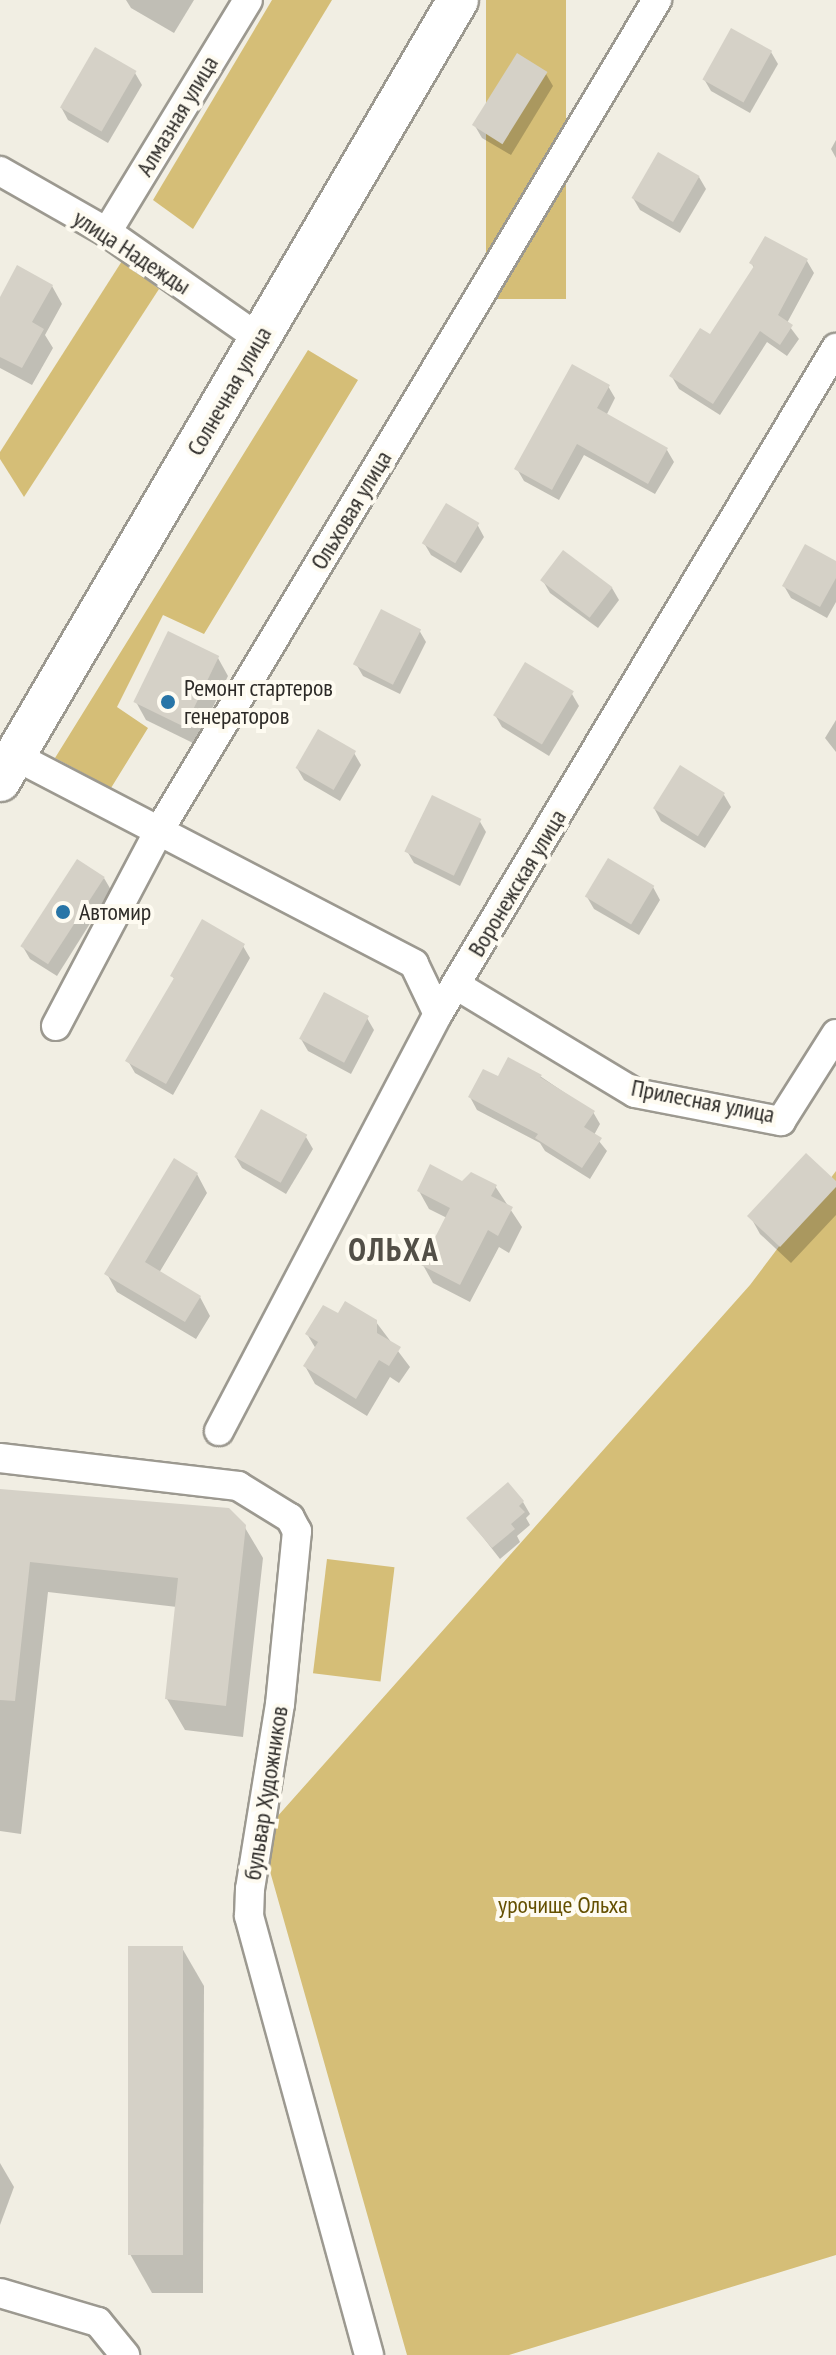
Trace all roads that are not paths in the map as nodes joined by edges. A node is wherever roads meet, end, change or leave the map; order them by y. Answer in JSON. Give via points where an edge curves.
{"nodes":[{"id":1,"x":248,"y":0,"type":"edge"},
{"id":2,"x":458,"y":0,"type":"edge"},
{"id":3,"x":657,"y":0,"type":"edge"},
{"id":4,"x":0,"y":171,"type":"edge"},
{"id":5,"x":107,"y":232,"type":"junction"},
{"id":6,"x":260,"y":339,"type":"junction"},
{"id":7,"x":836,"y":348,"type":"edge"},
{"id":8,"x":7,"y":768,"type":"edge"},
{"id":9,"x":160,"y":829,"type":"junction"},
{"id":10,"x":456,"y":985,"type":"junction"},
{"id":11,"x":438,"y":1014,"type":"junction"},
{"id":12,"x":56,"y":1026,"type":"dead end"},
{"id":13,"x":836,"y":1034,"type":"edge"},
{"id":14,"x":219,"y":1431,"type":"dead end"},
{"id":15,"x":0,"y":1458,"type":"edge"},
{"id":16,"x":0,"y":2293,"type":"edge"},
{"id":17,"x":125,"y":2355,"type":"edge"},
{"id":18,"x":369,"y":2355,"type":"edge"}],
"edges":[{"from":1,"to":5,"type":"street","name":"Алмазная улица"},
{"from":2,"to":6,"type":"street","name":"Солнечная улица"},
{"from":3,"to":9,"type":"street","name":"Ольховая улица"},
{"from":4,"to":5,"type":"street","name":"улица Надежды"},
{"from":5,"to":6,"type":"street","name":"улица Надежды"},
{"from":6,"to":8,"type":"street","name":"Солнечная улица"},
{"from":7,"to":10,"type":"street","name":"Воронежская улица"},
{"from":8,"to":9,"type":"street"},
{"from":9,"to":11,"type":"street","via":[[414,964]]},
{"from":9,"to":12,"type":"street","name":"Ольховая улица"},
{"from":10,"to":11,"type":"street","name":"Воронежская улица"},
{"from":10,"to":13,"type":"street","name":"Прилесная улица","via":[[635,1093],[781,1121]]},
{"from":11,"to":14,"type":"street","name":"Воронежская улица"},
{"from":15,"to":18,"type":"street","name":"бульвар Художников","via":[[238,1486],[290,1518],[297,1531],[280,1704],[249,1916]]},
{"from":16,"to":17,"type":"street","via":[[98,2322]]}]}
